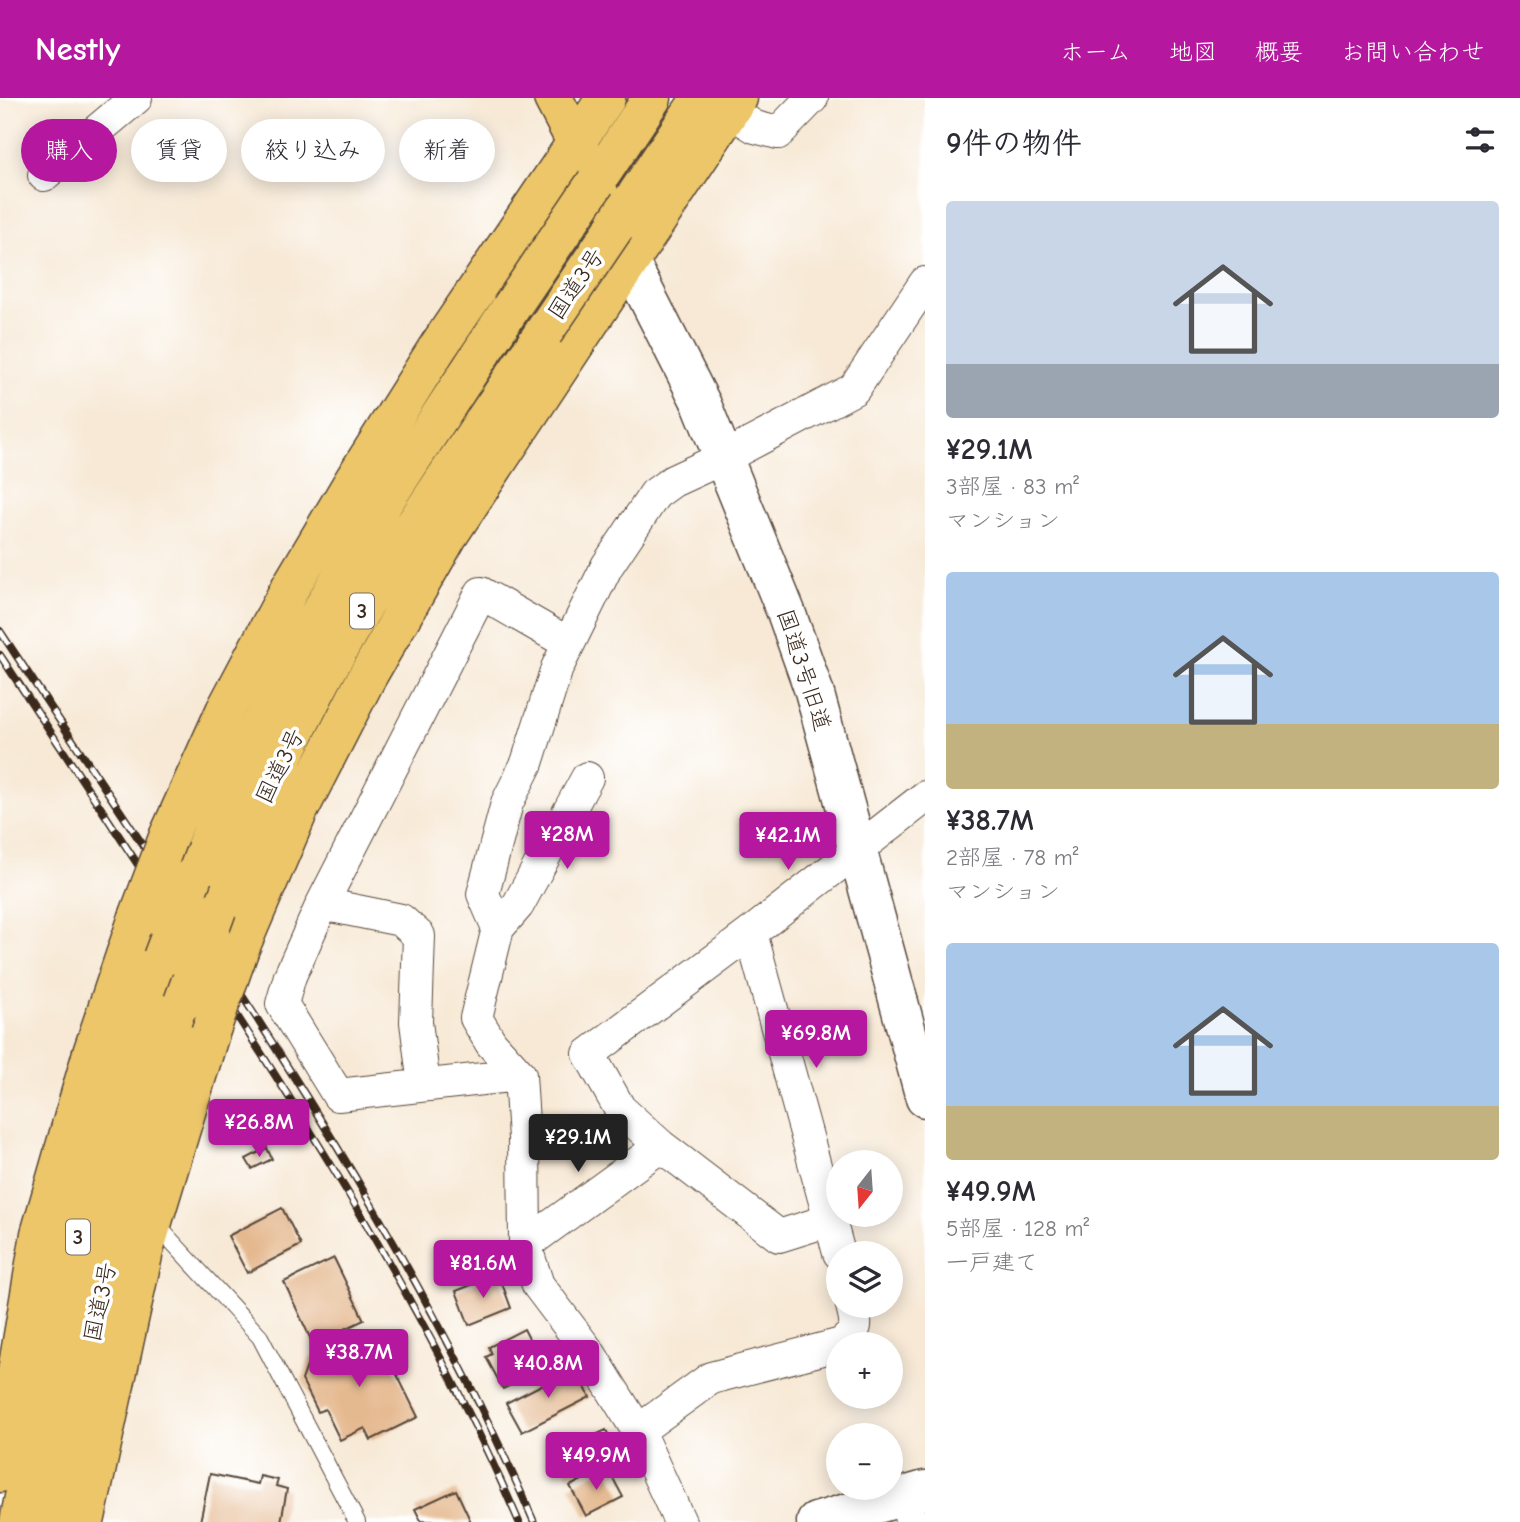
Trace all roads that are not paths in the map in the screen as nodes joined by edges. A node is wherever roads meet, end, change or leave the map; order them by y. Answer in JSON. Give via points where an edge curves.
{"nodes":[{"id":1,"x":136,"y":98,"type":"edge"},
{"id":2,"x":553,"y":98,"type":"edge"},
{"id":3,"x":606,"y":98,"type":"edge"},
{"id":4,"x":652,"y":98,"type":"edge"},
{"id":5,"x":812,"y":98,"type":"edge"},
{"id":6,"x":723,"y":102,"type":"edge"},
{"id":7,"x":111,"y":119,"type":"edge"},
{"id":8,"x":577,"y":144,"type":"junction"},
{"id":9,"x":629,"y":261,"type":"junction"},
{"id":10,"x":925,"y":283,"type":"edge"},
{"id":11,"x":725,"y":457,"type":"junction"},
{"id":12,"x":568,"y":643,"type":"junction"},
{"id":13,"x":587,"y":778,"type":"dead end"},
{"id":14,"x":925,"y":797,"type":"edge"},
{"id":15,"x":858,"y":851,"type":"junction"},
{"id":16,"x":322,"y":904,"type":"junction"},
{"id":17,"x":498,"y":928,"type":"junction"},
{"id":18,"x":751,"y":933,"type":"junction"},
{"id":19,"x":520,"y":1075,"type":"junction"},
{"id":20,"x":923,"y":1083,"type":"edge"},
{"id":21,"x":424,"y":1085,"type":"junction"},
{"id":22,"x":661,"y":1146,"type":"junction"},
{"id":23,"x":826,"y":1205,"type":"edge"},
{"id":24,"x":826,"y":1221,"type":"edge"},
{"id":25,"x":153,"y":1222,"type":"junction"},
{"id":26,"x":525,"y":1245,"type":"junction"},
{"id":27,"x":826,"y":1349,"type":"edge"},
{"id":28,"x":638,"y":1431,"type":"junction"},
{"id":29,"x":0,"y":1473,"type":"edge"},
{"id":30,"x":914,"y":1503,"type":"edge"},
{"id":31,"x":19,"y":1522,"type":"edge"},
{"id":32,"x":56,"y":1522,"type":"edge"},
{"id":33,"x":85,"y":1522,"type":"edge"},
{"id":34,"x":357,"y":1522,"type":"edge"},
{"id":35,"x":680,"y":1522,"type":"edge"},
{"id":36,"x":816,"y":1522,"type":"edge"}],
"edges":[{"from":1,"to":7,"type":"street"},
{"from":2,"to":8,"type":"main road"},
{"from":3,"to":8,"type":"main road"},
{"from":4,"to":31,"type":"main road","name":"国道3号","number":"3","bridge":true,"via":[[385,500],[247,751],[192,876],[105,1135],[72,1259]]},
{"from":5,"to":6,"type":"street","via":[[779,133],[755,127]]},
{"from":6,"to":9,"type":"main road"},
{"from":6,"to":32,"type":"main road","name":"国道3号","number":"3","bridge":true,"via":[[544,331],[416,522],[346,637],[265,793],[183,1002],[135,1156],[105,1271]]},
{"from":8,"to":9,"type":"main road"},
{"from":8,"to":29,"type":"main road","bridge":true,"via":[[438,347],[297,576],[226,711],[169,835],[92,1053],[40,1234]]},
{"from":9,"to":11,"type":"street","name":"国道3号旧道"},
{"from":9,"to":25,"type":"main road","bridge":true,"via":[[448,536],[367,677],[299,810],[240,948]]},
{"from":10,"to":11,"type":"street","via":[[854,389]]},
{"from":11,"to":12,"type":"street","via":[[655,494],[607,566]]},
{"from":11,"to":15,"type":"street","name":"国道3号旧道","via":[[814,691]]},
{"from":12,"to":16,"type":"street","via":[[481,593]]},
{"from":12,"to":17,"type":"street","via":[[527,763],[507,803],[483,894]]},
{"from":13,"to":17,"type":"street","via":[[518,905]]},
{"from":14,"to":15,"type":"street"},
{"from":15,"to":18,"type":"street"},
{"from":15,"to":20,"type":"street","name":"国道3号旧道"},
{"from":16,"to":21,"type":"street","via":[[401,919],[419,936],[416,1021]]},
{"from":16,"to":21,"type":"street","via":[[282,1004],[338,1096]]},
{"from":17,"to":19,"type":"street","via":[[476,1018]]},
{"from":18,"to":22,"type":"street","via":[[589,1054],[620,1109]]},
{"from":18,"to":23,"type":"street"},
{"from":19,"to":21,"type":"street"},
{"from":19,"to":26,"type":"street"},
{"from":22,"to":24,"type":"street","via":[[779,1236]]},
{"from":22,"to":26,"type":"street"},
{"from":25,"to":33,"type":"main road"},
{"from":25,"to":34,"type":"lane","via":[[260,1337]]},
{"from":26,"to":28,"type":"street","via":[[538,1285],[590,1354]]},
{"from":27,"to":28,"type":"street","via":[[711,1378]]},
{"from":28,"to":35,"type":"street"},
{"from":30,"to":36,"type":"street"}]}
